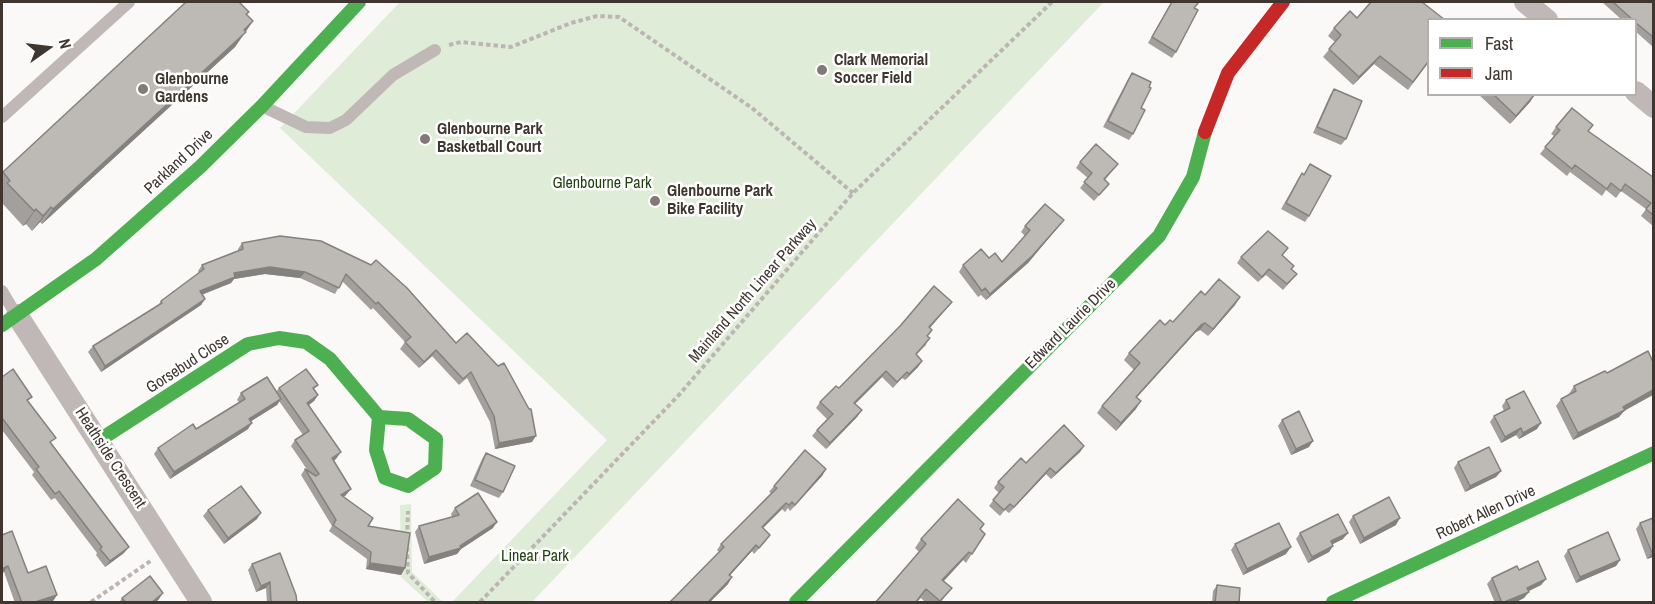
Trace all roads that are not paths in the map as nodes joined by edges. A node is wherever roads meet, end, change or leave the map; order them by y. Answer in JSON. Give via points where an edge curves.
{"nodes":[{"id":1,"x":129,"y":2,"type":"edge"},
{"id":2,"x":359,"y":2,"type":"edge"},
{"id":3,"x":1283,"y":2,"type":"edge"},
{"id":4,"x":1525,"y":2,"type":"edge"},
{"id":5,"x":1545,"y":18,"type":"edge"},
{"id":6,"x":435,"y":50,"type":"road end"},
{"id":7,"x":1637,"y":94,"type":"edge"},
{"id":8,"x":262,"y":106,"type":"junction"},
{"id":9,"x":1653,"y":107,"type":"edge"},
{"id":10,"x":2,"y":117,"type":"edge"},
{"id":11,"x":2,"y":291,"type":"edge"},
{"id":12,"x":9,"y":320,"type":"edge"},
{"id":13,"x":379,"y":417,"type":"junction"},
{"id":14,"x":99,"y":441,"type":"junction"},
{"id":15,"x":1653,"y":453,"type":"edge"},
{"id":16,"x":201,"y":603,"type":"edge"},
{"id":17,"x":795,"y":603,"type":"edge"},
{"id":18,"x":1333,"y":603,"type":"edge"}],
"edges":[{"from":1,"to":10,"type":"lane"},
{"from":2,"to":8,"type":"street","name":"Parkland Drive"},
{"from":3,"to":17,"type":"street","name":"Edward Laurie Drive","via":[[1228,73],[1207,125],[1193,177],[1158,236]]},
{"from":4,"to":5,"type":"street"},
{"from":6,"to":8,"type":"lane","via":[[393,75],[346,120],[330,128],[306,127]]},
{"from":7,"to":9,"type":"street"},
{"from":8,"to":12,"type":"street","name":"Parkland Drive","via":[[96,259]]},
{"from":11,"to":12,"type":"lane"},
{"from":12,"to":14,"type":"street","name":"Heathside Crescent"},
{"from":13,"to":13,"type":"street","via":[[408,419],[436,439],[435,468],[408,486],[385,478],[376,450]]},
{"from":13,"to":14,"type":"street","name":"Gorsebud Close","via":[[330,359],[306,342],[279,338],[248,344]]},
{"from":14,"to":16,"type":"street","name":"Heathside Crescent"},
{"from":15,"to":18,"type":"street","name":"Robert Allen Drive"}]}
